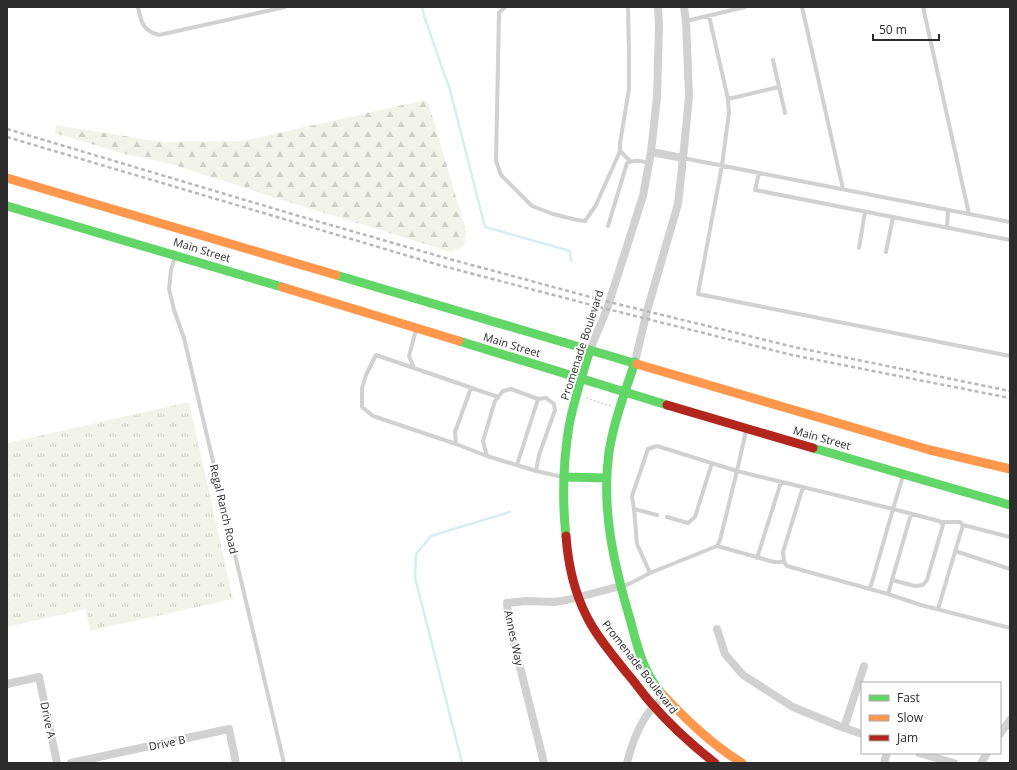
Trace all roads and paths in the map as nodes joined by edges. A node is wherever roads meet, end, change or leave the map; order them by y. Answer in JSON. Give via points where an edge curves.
{"nodes":[{"id":1,"x":138,"y":7,"type":"edge"},
{"id":2,"x":285,"y":7,"type":"edge"},
{"id":3,"x":505,"y":7,"type":"edge"},
{"id":4,"x":628,"y":7,"type":"edge"},
{"id":5,"x":658,"y":7,"type":"edge"},
{"id":6,"x":684,"y":7,"type":"edge"},
{"id":7,"x":746,"y":7,"type":"edge"},
{"id":8,"x":802,"y":7,"type":"edge"},
{"id":9,"x":923,"y":7,"type":"edge"},
{"id":10,"x":709,"y":16,"type":"junction"},
{"id":11,"x":686,"y":21,"type":"junction"},
{"id":12,"x":773,"y":60,"type":"dead end"},
{"id":13,"x":779,"y":87,"type":"junction"},
{"id":14,"x":728,"y":99,"type":"junction"},
{"id":15,"x":784,"y":113,"type":"dead end"},
{"id":16,"x":620,"y":151,"type":"junction"},
{"id":17,"x":651,"y":152,"type":"junction"},
{"id":18,"x":683,"y":158,"type":"junction"},
{"id":19,"x":630,"y":161,"type":"junction"},
{"id":20,"x":649,"y":163,"type":"junction"},
{"id":21,"x":722,"y":165,"type":"junction"},
{"id":22,"x":759,"y":173,"type":"junction"},
{"id":23,"x":7,"y":178,"type":"edge"},
{"id":24,"x":843,"y":189,"type":"junction"},
{"id":25,"x":7,"y":206,"type":"edge"},
{"id":26,"x":948,"y":210,"type":"junction"},
{"id":27,"x":865,"y":212,"type":"junction"},
{"id":28,"x":970,"y":214,"type":"junction"},
{"id":29,"x":893,"y":217,"type":"junction"},
{"id":30,"x":1010,"y":222,"type":"edge"},
{"id":31,"x":608,"y":226,"type":"dead end"},
{"id":32,"x":947,"y":228,"type":"junction"},
{"id":33,"x":1010,"y":240,"type":"edge"},
{"id":34,"x":860,"y":248,"type":"dead end"},
{"id":35,"x":886,"y":252,"type":"dead end"},
{"id":36,"x":175,"y":255,"type":"junction"},
{"id":37,"x":416,"y":328,"type":"junction"},
{"id":38,"x":590,"y":350,"type":"junction"},
{"id":39,"x":1010,"y":356,"type":"edge"},
{"id":40,"x":635,"y":362,"type":"junction"},
{"id":41,"x":414,"y":368,"type":"junction"},
{"id":42,"x":581,"y":379,"type":"junction"},
{"id":43,"x":471,"y":388,"type":"junction"},
{"id":44,"x":625,"y":393,"type":"junction"},
{"id":45,"x":498,"y":397,"type":"junction"},
{"id":46,"x":584,"y":398,"type":"dead end"},
{"id":47,"x":538,"y":399,"type":"junction"},
{"id":48,"x":612,"y":407,"type":"dead end"},
{"id":49,"x":746,"y":428,"type":"junction"},
{"id":50,"x":456,"y":444,"type":"junction"},
{"id":51,"x":486,"y":456,"type":"junction"},
{"id":52,"x":712,"y":463,"type":"junction"},
{"id":53,"x":517,"y":465,"type":"junction"},
{"id":54,"x":1010,"y":470,"type":"edge"},
{"id":55,"x":536,"y":471,"type":"junction"},
{"id":56,"x":737,"y":471,"type":"junction"},
{"id":57,"x":904,"y":474,"type":"junction"},
{"id":58,"x":564,"y":477,"type":"junction"},
{"id":59,"x":607,"y":478,"type":"junction"},
{"id":60,"x":781,"y":482,"type":"junction"},
{"id":61,"x":803,"y":487,"type":"junction"},
{"id":62,"x":1010,"y":505,"type":"edge"},
{"id":63,"x":634,"y":509,"type":"junction"},
{"id":64,"x":893,"y":509,"type":"junction"},
{"id":65,"x":911,"y":514,"type":"junction"},
{"id":66,"x":657,"y":515,"type":"dead end"},
{"id":67,"x":667,"y":517,"type":"dead end"},
{"id":68,"x":940,"y":522,"type":"junction"},
{"id":69,"x":963,"y":525,"type":"junction"},
{"id":70,"x":1010,"y":537,"type":"edge"},
{"id":71,"x":717,"y":546,"type":"junction"},
{"id":72,"x":955,"y":551,"type":"junction"},
{"id":73,"x":757,"y":558,"type":"junction"},
{"id":74,"x":784,"y":562,"type":"junction"},
{"id":75,"x":1010,"y":569,"type":"edge"},
{"id":76,"x":650,"y":573,"type":"junction"},
{"id":77,"x":892,"y":580,"type":"junction"},
{"id":78,"x":621,"y":586,"type":"junction"},
{"id":79,"x":870,"y":589,"type":"junction"},
{"id":80,"x":888,"y":594,"type":"junction"},
{"id":81,"x":579,"y":598,"type":"junction"},
{"id":82,"x":938,"y":609,"type":"junction"},
{"id":83,"x":1010,"y":628,"type":"edge"},
{"id":84,"x":717,"y":629,"type":"dead end"},
{"id":85,"x":864,"y":666,"type":"dead end"},
{"id":86,"x":7,"y":684,"type":"edge"},
{"id":87,"x":665,"y":696,"type":"junction"},
{"id":88,"x":654,"y":707,"type":"junction"},
{"id":89,"x":1010,"y":720,"type":"edge"},
{"id":90,"x":844,"y":728,"type":"junction"},
{"id":91,"x":1001,"y":733,"type":"edge"},
{"id":92,"x":861,"y":734,"type":"edge"},
{"id":93,"x":922,"y":754,"type":"edge"},
{"id":94,"x":986,"y":754,"type":"edge"},
{"id":95,"x":57,"y":763,"type":"edge"},
{"id":96,"x":71,"y":763,"type":"edge"},
{"id":97,"x":236,"y":763,"type":"edge"},
{"id":98,"x":284,"y":763,"type":"edge"},
{"id":99,"x":544,"y":763,"type":"edge"},
{"id":100,"x":627,"y":763,"type":"edge"},
{"id":101,"x":715,"y":763,"type":"edge"},
{"id":102,"x":742,"y":763,"type":"edge"},
{"id":103,"x":954,"y":763,"type":"edge"},
{"id":104,"x":981,"y":763,"type":"edge"}],
"edges":[{"from":1,"to":2,"type":"lane","via":[[143,26],[159,35]]},
{"from":3,"to":16,"type":"lane","via":[[499,13],[498,38],[496,161],[501,175],[532,206],[585,221],[596,205]]},
{"from":4,"to":16,"type":"lane","via":[[629,89]]},
{"from":5,"to":17,"type":"street","name":"Promenade Boulevard","via":[[657,97]]},
{"from":6,"to":11,"type":"street","name":"Promenade Boulevard"},
{"from":7,"to":10,"type":"lane"},
{"from":8,"to":24,"type":"lane"},
{"from":9,"to":28,"type":"lane"},
{"from":10,"to":11,"type":"lane"},
{"from":10,"to":14,"type":"lane"},
{"from":11,"to":18,"type":"street","name":"Promenade Boulevard","via":[[689,96]]},
{"from":12,"to":13,"type":"lane"},
{"from":13,"to":14,"type":"lane"},
{"from":13,"to":15,"type":"lane"},
{"from":14,"to":21,"type":"lane"},
{"from":16,"to":19,"type":"lane"},
{"from":17,"to":18,"type":"street"},
{"from":17,"to":20,"type":"street","name":"Promenade Boulevard"},
{"from":18,"to":21,"type":"lane"},
{"from":18,"to":40,"type":"street","name":"Promenade Boulevard","via":[[678,204]]},
{"from":19,"to":20,"type":"lane"},
{"from":19,"to":31,"type":"lane","via":[[627,163]]},
{"from":20,"to":38,"type":"street","name":"Promenade Boulevard","via":[[643,196],[607,309]]},
{"from":21,"to":22,"type":"lane"},
{"from":21,"to":39,"type":"lane","via":[[698,294]]},
{"from":22,"to":24,"type":"lane"},
{"from":22,"to":27,"type":"lane","via":[[755,190]]},
{"from":23,"to":38,"type":"main road","name":"Main Street"},
{"from":24,"to":26,"type":"lane"},
{"from":25,"to":36,"type":"main road","name":"Main Street"},
{"from":26,"to":28,"type":"lane"},
{"from":26,"to":32,"type":"lane"},
{"from":27,"to":29,"type":"lane"},
{"from":27,"to":34,"type":"lane"},
{"from":28,"to":30,"type":"lane"},
{"from":29,"to":32,"type":"lane"},
{"from":29,"to":35,"type":"lane"},
{"from":32,"to":33,"type":"lane"},
{"from":36,"to":37,"type":"main road","name":"Main Street"},
{"from":36,"to":98,"type":"lane","name":"Regal Ranch Road","via":[[169,290],[186,345]]},
{"from":37,"to":41,"type":"lane","via":[[409,356]]},
{"from":37,"to":42,"type":"main road","name":"Main Street"},
{"from":38,"to":40,"type":"main road","name":"Main Street"},
{"from":38,"to":42,"type":"main road","name":"Promenade Boulevard"},
{"from":40,"to":44,"type":"main road","name":"Promenade Boulevard"},
{"from":40,"to":54,"type":"main road","name":"Main Street","via":[[930,450]]},
{"from":41,"to":43,"type":"lane"},
{"from":41,"to":50,"type":"lane","via":[[376,355],[362,388],[362,407],[373,416]]},
{"from":42,"to":44,"type":"main road","name":"Main Street"},
{"from":42,"to":58,"type":"main road","name":"Promenade Boulevard","via":[[569,426]]},
{"from":43,"to":45,"type":"lane"},
{"from":43,"to":50,"type":"lane","via":[[455,432]]},
{"from":44,"to":49,"type":"main road","name":"Main Street"},
{"from":44,"to":59,"type":"main road","name":"Promenade Boulevard","via":[[612,439]]},
{"from":45,"to":47,"type":"lane","via":[[511,389]]},
{"from":45,"to":51,"type":"lane","via":[[483,441]]},
{"from":46,"to":48,"type":"path"},
{"from":47,"to":53,"type":"lane"},
{"from":47,"to":55,"type":"lane","via":[[546,398],[554,404],[555,410]]},
{"from":49,"to":56,"type":"lane"},
{"from":49,"to":57,"type":"main road","name":"Main Street"},
{"from":50,"to":51,"type":"lane"},
{"from":51,"to":53,"type":"lane"},
{"from":52,"to":56,"type":"lane"},
{"from":52,"to":63,"type":"lane","via":[[657,446],[648,449],[632,496]]},
{"from":52,"to":67,"type":"lane","via":[[695,517],[688,522]]},
{"from":53,"to":55,"type":"lane"},
{"from":55,"to":58,"type":"lane"},
{"from":56,"to":60,"type":"lane"},
{"from":56,"to":71,"type":"lane"},
{"from":57,"to":62,"type":"main road","name":"Main Street"},
{"from":57,"to":64,"type":"lane"},
{"from":58,"to":59,"type":"main road"},
{"from":58,"to":81,"type":"main road","name":"Promenade Boulevard","via":[[565,537]]},
{"from":59,"to":78,"type":"main road","name":"Promenade Boulevard","via":[[608,518]]},
{"from":60,"to":61,"type":"lane"},
{"from":60,"to":73,"type":"lane"},
{"from":61,"to":64,"type":"lane"},
{"from":61,"to":74,"type":"lane","via":[[783,552]]},
{"from":63,"to":66,"type":"lane"},
{"from":63,"to":76,"type":"lane","via":[[637,544]]},
{"from":64,"to":65,"type":"lane"},
{"from":64,"to":79,"type":"lane"},
{"from":65,"to":68,"type":"lane"},
{"from":65,"to":77,"type":"lane"},
{"from":68,"to":69,"type":"lane","via":[[960,522]]},
{"from":68,"to":77,"type":"lane","via":[[943,526],[927,580],[923,585],[915,586]]},
{"from":69,"to":70,"type":"lane"},
{"from":69,"to":72,"type":"lane"},
{"from":71,"to":73,"type":"lane"},
{"from":71,"to":76,"type":"lane"},
{"from":72,"to":75,"type":"lane"},
{"from":72,"to":82,"type":"lane"},
{"from":73,"to":74,"type":"lane"},
{"from":74,"to":79,"type":"lane","via":[[787,566]]},
{"from":76,"to":78,"type":"lane"},
{"from":77,"to":80,"type":"lane"},
{"from":78,"to":81,"type":"street","name":"Annes Way"},
{"from":78,"to":87,"type":"main road","name":"Promenade Boulevard","via":[[646,670]]},
{"from":79,"to":80,"type":"lane"},
{"from":80,"to":82,"type":"lane"},
{"from":81,"to":88,"type":"main road","name":"Promenade Boulevard","via":[[594,630]]},
{"from":81,"to":99,"type":"street","name":"Annes Way","via":[[554,602],[507,603],[509,623]]},
{"from":82,"to":83,"type":"lane"},
{"from":84,"to":90,"type":"street","via":[[725,654],[743,675],[794,707]]},
{"from":85,"to":90,"type":"street"},
{"from":86,"to":95,"type":"street","name":"Drive A","via":[[39,677]]},
{"from":87,"to":88,"type":"street"},
{"from":87,"to":102,"type":"main road","name":"Promenade Boulevard","via":[[710,740]]},
{"from":88,"to":100,"type":"street","via":[[636,734]]},
{"from":88,"to":101,"type":"main road","name":"Promenade Boulevard"},
{"from":89,"to":91,"type":"street"},
{"from":90,"to":92,"type":"street"},
{"from":93,"to":103,"type":"street"},
{"from":94,"to":104,"type":"street"},
{"from":96,"to":97,"type":"street","name":"Drive B","via":[[229,729]]}]}
